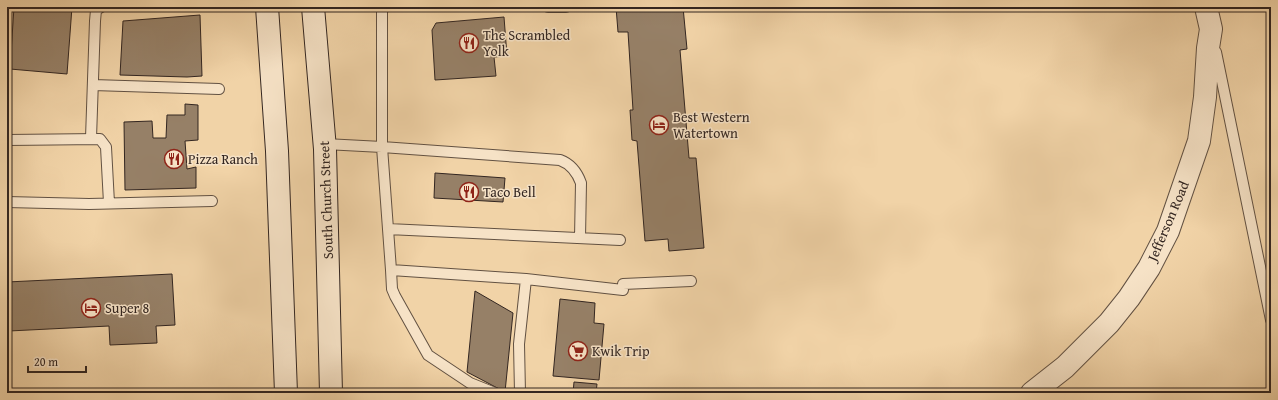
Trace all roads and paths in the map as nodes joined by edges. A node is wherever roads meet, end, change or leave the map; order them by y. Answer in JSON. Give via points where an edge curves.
{"nodes":[{"id":1,"x":101,"y":7,"type":"edge"},
{"id":2,"x":267,"y":7,"type":"edge"},
{"id":3,"x":313,"y":7,"type":"edge"},
{"id":4,"x":385,"y":7,"type":"edge"},
{"id":5,"x":548,"y":7,"type":"edge"},
{"id":6,"x":566,"y":7,"type":"edge"},
{"id":7,"x":1206,"y":7,"type":"edge"},
{"id":8,"x":1211,"y":29,"type":"junction"},
{"id":9,"x":93,"y":85,"type":"junction"},
{"id":10,"x":218,"y":89,"type":"dead end"},
{"id":11,"x":91,"y":138,"type":"junction"},
{"id":12,"x":7,"y":140,"type":"edge"},
{"id":13,"x":324,"y":144,"type":"junction"},
{"id":14,"x":382,"y":147,"type":"junction"},
{"id":15,"x":212,"y":201,"type":"dead end"},
{"id":16,"x":7,"y":202,"type":"edge"},
{"id":17,"x":109,"y":203,"type":"junction"},
{"id":18,"x":388,"y":229,"type":"junction"},
{"id":19,"x":580,"y":238,"type":"junction"},
{"id":20,"x":620,"y":240,"type":"dead end"},
{"id":21,"x":390,"y":270,"type":"junction"},
{"id":22,"x":526,"y":279,"type":"junction"},
{"id":23,"x":691,"y":282,"type":"dead end"},
{"id":24,"x":1271,"y":320,"type":"edge"},
{"id":25,"x":286,"y":393,"type":"edge"},
{"id":26,"x":331,"y":393,"type":"edge"},
{"id":27,"x":495,"y":393,"type":"edge"},
{"id":28,"x":520,"y":393,"type":"edge"},
{"id":29,"x":1032,"y":393,"type":"edge"}],
"edges":[{"from":1,"to":9,"type":"lane","via":[[96,10]]},
{"from":2,"to":25,"type":"main road","via":[[277,151]]},
{"from":3,"to":13,"type":"main road","name":"South Church Street"},
{"from":4,"to":14,"type":"lane","via":[[382,10]]},
{"from":5,"to":6,"type":"lane"},
{"from":7,"to":8,"type":"main road"},
{"from":8,"to":24,"type":"lane"},
{"from":8,"to":29,"type":"main road","name":"Jefferson Road","via":[[1199,141],[1168,230],[1149,268],[1109,323],[1065,367]]},
{"from":9,"to":10,"type":"lane"},
{"from":9,"to":11,"type":"lane"},
{"from":11,"to":12,"type":"lane"},
{"from":11,"to":17,"type":"lane","via":[[100,138],[106,147]]},
{"from":13,"to":14,"type":"lane"},
{"from":13,"to":26,"type":"main road","name":"South Church Street"},
{"from":14,"to":18,"type":"lane"},
{"from":14,"to":19,"type":"lane","via":[[566,162],[578,174],[581,183]]},
{"from":15,"to":17,"type":"lane"},
{"from":16,"to":17,"type":"lane"},
{"from":18,"to":19,"type":"lane"},
{"from":18,"to":21,"type":"lane"},
{"from":19,"to":20,"type":"lane"},
{"from":21,"to":22,"type":"lane"},
{"from":21,"to":27,"type":"lane","via":[[394,296],[428,355],[470,383]]},
{"from":22,"to":23,"type":"lane","via":[[623,287]]},
{"from":22,"to":28,"type":"lane","via":[[519,344]]}]}
